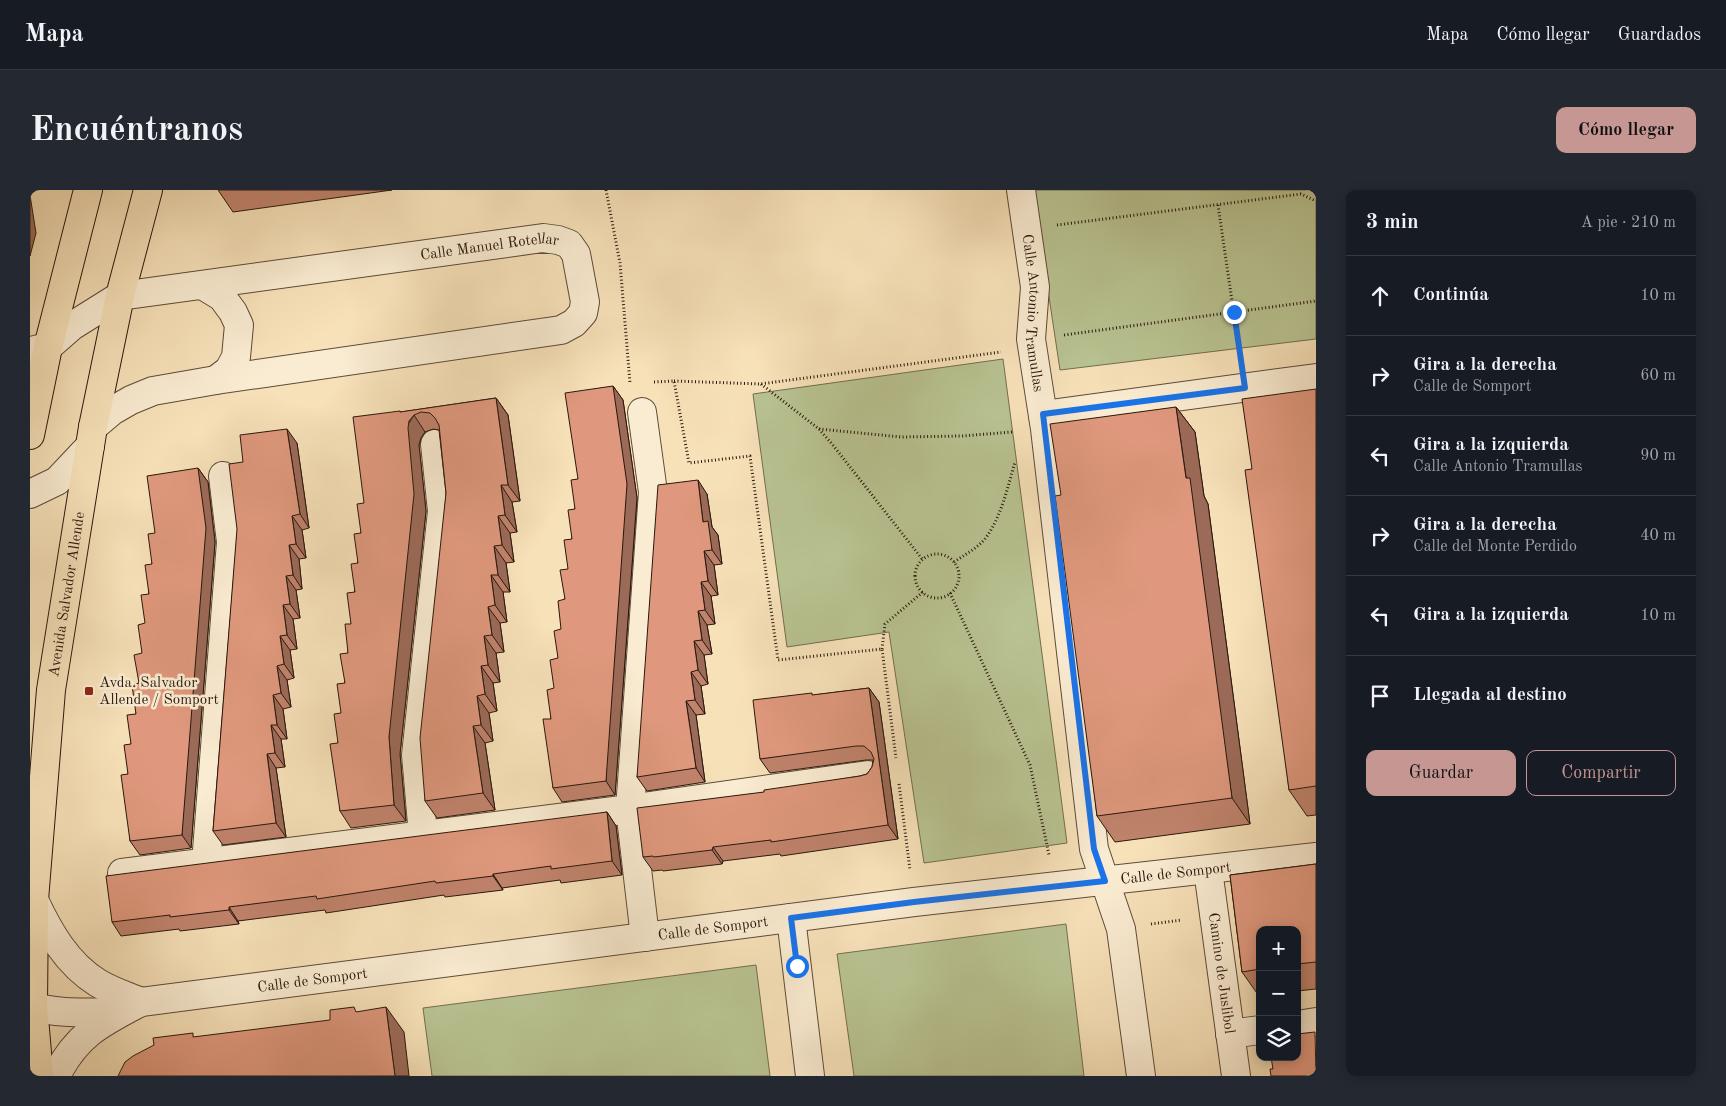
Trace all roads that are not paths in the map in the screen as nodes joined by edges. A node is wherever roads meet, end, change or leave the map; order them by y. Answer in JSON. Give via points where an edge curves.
{"nodes":[{"id":1,"x":88,"y":190,"type":"edge"},
{"id":2,"x":148,"y":190,"type":"edge"},
{"id":3,"x":1021,"y":190,"type":"edge"},
{"id":4,"x":204,"y":286,"type":"junction"},
{"id":5,"x":120,"y":296,"type":"junction"},
{"id":6,"x":39,"y":349,"type":"edge"},
{"id":7,"x":1316,"y":378,"type":"edge"},
{"id":8,"x":216,"y":380,"type":"junction"},
{"id":9,"x":642,"y":412,"type":"dead end"},
{"id":10,"x":1044,"y":422,"type":"junction"},
{"id":11,"x":30,"y":435,"type":"edge"},
{"id":12,"x":92,"y":436,"type":"junction"},
{"id":13,"x":434,"y":444,"type":"dead end"},
{"id":14,"x":223,"y":476,"type":"dead end"},
{"id":15,"x":30,"y":494,"type":"edge"},
{"id":16,"x":868,"y":776,"type":"edge"},
{"id":17,"x":630,"y":809,"type":"junction"},
{"id":18,"x":423,"y":835,"type":"junction"},
{"id":19,"x":1316,"y":857,"type":"edge"},
{"id":20,"x":206,"y":863,"type":"junction"},
{"id":21,"x":1208,"y":870,"type":"junction"},
{"id":22,"x":122,"y":874,"type":"edge"},
{"id":23,"x":1105,"y":881,"type":"junction"},
{"id":24,"x":34,"y":900,"type":"junction"},
{"id":25,"x":791,"y":918,"type":"junction"},
{"id":26,"x":645,"y":937,"type":"junction"},
{"id":27,"x":32,"y":1005,"type":"edge"},
{"id":28,"x":131,"y":1007,"type":"junction"},
{"id":29,"x":1316,"y":1022,"type":"edge"},
{"id":30,"x":1301,"y":1024,"type":"edge"},
{"id":31,"x":1256,"y":1031,"type":"edge"},
{"id":32,"x":1230,"y":1034,"type":"junction"},
{"id":33,"x":39,"y":1076,"type":"edge"},
{"id":34,"x":56,"y":1076,"type":"edge"},
{"id":35,"x":810,"y":1076,"type":"edge"},
{"id":36,"x":1141,"y":1076,"type":"edge"},
{"id":37,"x":1236,"y":1076,"type":"edge"}],
"edges":[{"from":1,"to":6,"type":"main road"},
{"from":2,"to":5,"type":"main road","name":"Avenida Salvador Allende"},
{"from":3,"to":10,"type":"street","name":"Calle Antonio Tramullas","via":[[1035,287],[1032,344]]},
{"from":4,"to":5,"type":"street","name":"Calle Manuel Rotellar"},
{"from":4,"to":8,"type":"street","via":[[222,297],[239,325],[236,357],[229,370]]},
{"from":4,"to":8,"type":"street","name":"Calle Manuel Rotellar","via":[[543,238],[569,244],[576,254],[585,302],[574,324],[560,330]]},
{"from":5,"to":6,"type":"street","name":"Calle Manuel Rotellar"},
{"from":5,"to":12,"type":"main road","name":"Avenida Salvador Allende"},
{"from":6,"to":11,"type":"main road"},
{"from":7,"to":10,"type":"street"},
{"from":8,"to":12,"type":"street","name":"Calle Manuel Rotellar","via":[[153,391],[131,400],[112,411]]},
{"from":9,"to":17,"type":"street","via":[[653,492]]},
{"from":10,"to":23,"type":"street","name":"Calle Antonio Tramullas","via":[[1094,849]]},
{"from":12,"to":15,"type":"street","name":"Calle Manuel Rotellar","via":[[57,481]]},
{"from":12,"to":24,"type":"main road","name":"Avenida Salvador Allende","via":[[51,690]]},
{"from":13,"to":18,"type":"street","via":[[442,512],[416,755]]},
{"from":14,"to":20,"type":"street","via":[[231,542]]},
{"from":16,"to":17,"type":"street"},
{"from":17,"to":18,"type":"street"},
{"from":17,"to":26,"type":"street"},
{"from":18,"to":20,"type":"street"},
{"from":19,"to":21,"type":"street","name":"Calle de Somport"},
{"from":20,"to":22,"type":"street"},
{"from":21,"to":23,"type":"street","name":"Calle de Somport"},
{"from":21,"to":32,"type":"street","name":"Camino de Juslibol"},
{"from":23,"to":25,"type":"street","name":"Calle de Somport"},
{"from":23,"to":36,"type":"street","name":"Calle Antonio Tramullas","via":[[1121,928]]},
{"from":24,"to":27,"type":"main road","name":"Avenida Salvador Allende"},
{"from":24,"to":28,"type":"street","via":[[56,942],[82,971]]},
{"from":25,"to":26,"type":"street","name":"Calle de Somport"},
{"from":25,"to":35,"type":"street"},
{"from":26,"to":28,"type":"street","name":"Calle de Somport"},
{"from":27,"to":28,"type":"street","via":[[73,1012]]},
{"from":27,"to":33,"type":"main road","name":"Avenida Salvador Allende"},
{"from":28,"to":34,"type":"street","name":"Calle de Somport","via":[[89,1032],[72,1050]]},
{"from":29,"to":30,"type":"street"},
{"from":31,"to":32,"type":"street"},
{"from":32,"to":37,"type":"street","name":"Camino de Juslibol"}]}
